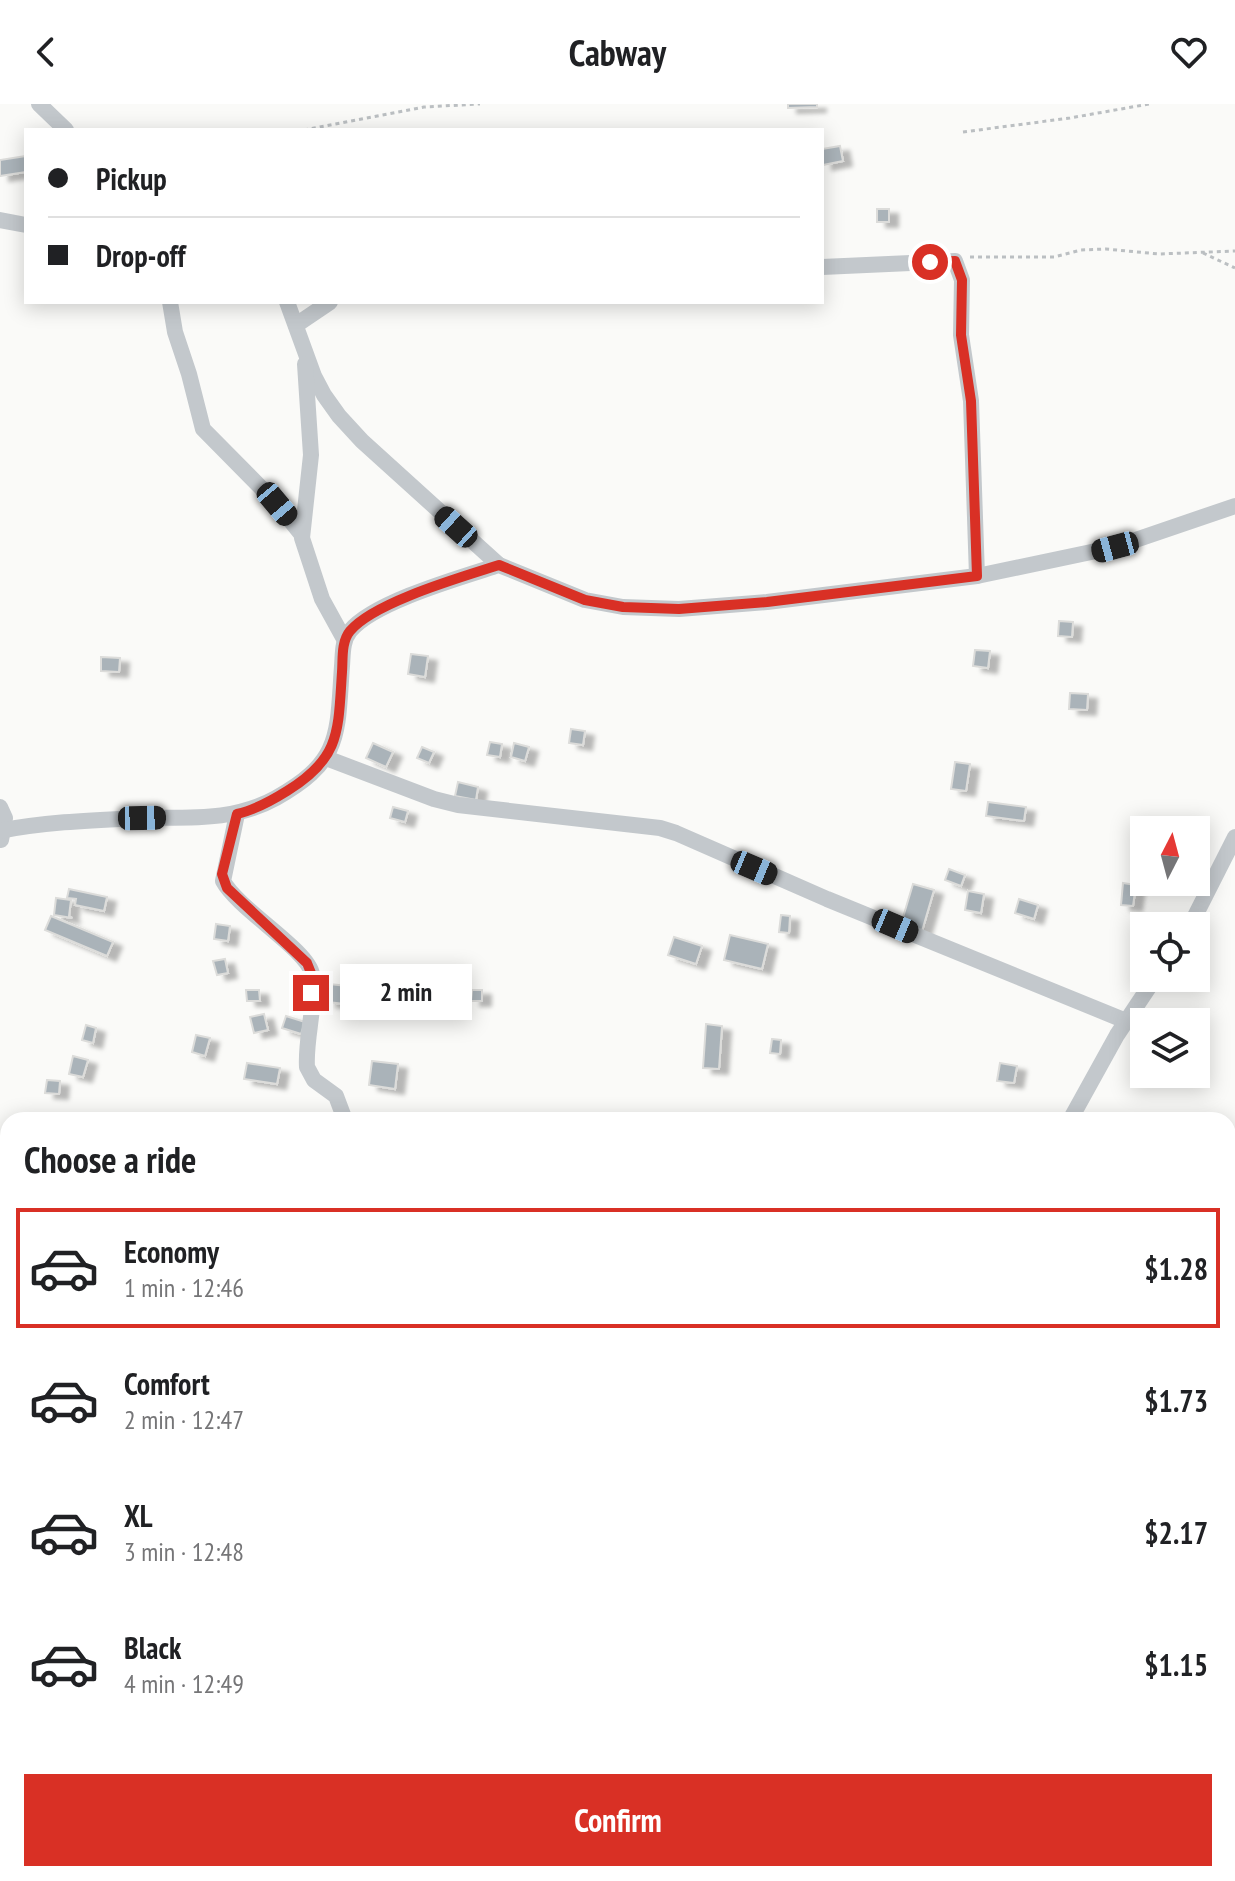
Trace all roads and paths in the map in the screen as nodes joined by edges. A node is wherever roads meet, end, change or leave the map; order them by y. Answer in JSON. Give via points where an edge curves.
{"nodes":[{"id":1,"x":39,"y":104,"type":"edge"},
{"id":2,"x":481,"y":104,"type":"edge"},
{"id":3,"x":1149,"y":104,"type":"edge"},
{"id":4,"x":64,"y":128,"type":"edge"},
{"id":5,"x":314,"y":128,"type":"edge"},
{"id":6,"x":963,"y":132,"type":"dead end"},
{"id":7,"x":0,"y":220,"type":"edge"},
{"id":8,"x":24,"y":225,"type":"edge"},
{"id":9,"x":1235,"y":251,"type":"edge"},
{"id":10,"x":1203,"y":253,"type":"junction"},
{"id":11,"x":955,"y":261,"type":"junction"},
{"id":12,"x":824,"y":267,"type":"edge"},
{"id":13,"x":1235,"y":268,"type":"edge"},
{"id":14,"x":170,"y":304,"type":"edge"},
{"id":15,"x":288,"y":304,"type":"edge"},
{"id":16,"x":327,"y":304,"type":"edge"},
{"id":17,"x":296,"y":325,"type":"junction"},
{"id":18,"x":305,"y":351,"type":"junction"},
{"id":19,"x":1235,"y":506,"type":"edge"},
{"id":20,"x":302,"y":535,"type":"junction"},
{"id":21,"x":499,"y":565,"type":"junction"},
{"id":22,"x":977,"y":576,"type":"junction"},
{"id":23,"x":344,"y":639,"type":"junction"},
{"id":24,"x":326,"y":758,"type":"junction"},
{"id":25,"x":0,"y":807,"type":"edge"},
{"id":26,"x":237,"y":814,"type":"junction"},
{"id":27,"x":1,"y":834,"type":"edge"},
{"id":28,"x":1235,"y":837,"type":"edge"},
{"id":29,"x":1197,"y":912,"type":"edge"},
{"id":30,"x":1146,"y":992,"type":"edge"},
{"id":31,"x":1126,"y":1021,"type":"junction"},
{"id":32,"x":342,"y":1112,"type":"edge"},
{"id":33,"x":1075,"y":1112,"type":"edge"}],
"edges":[{"from":1,"to":4,"type":"street"},
{"from":2,"to":5,"type":"path","via":[[424,107]]},
{"from":3,"to":6,"type":"path"},
{"from":7,"to":8,"type":"street"},
{"from":9,"to":10,"type":"path"},
{"from":10,"to":11,"type":"path","via":[[1106,249]]},
{"from":10,"to":13,"type":"path"},
{"from":11,"to":12,"type":"street"},
{"from":11,"to":22,"type":"street","via":[[962,280],[961,335],[971,401]]},
{"from":14,"to":20,"type":"street","via":[[203,429]]},
{"from":15,"to":17,"type":"street"},
{"from":16,"to":17,"type":"street"},
{"from":17,"to":18,"type":"street"},
{"from":18,"to":20,"type":"street","via":[[311,443]]},
{"from":18,"to":21,"type":"street","via":[[339,416]]},
{"from":19,"to":22,"type":"street","via":[[1115,547]]},
{"from":20,"to":23,"type":"street","via":[[313,579]]},
{"from":21,"to":22,"type":"street","via":[[585,600],[679,609]]},
{"from":21,"to":23,"type":"street","via":[[379,610]]},
{"from":23,"to":24,"type":"street","via":[[336,728]]},
{"from":24,"to":26,"type":"street","via":[[299,784]]},
{"from":24,"to":31,"type":"street","via":[[458,805],[676,833]]},
{"from":25,"to":27,"type":"street","via":[[5,818]]},
{"from":26,"to":27,"type":"street","via":[[109,820]]},
{"from":26,"to":32,"type":"street","via":[[223,881],[311,970],[307,1067],[314,1080],[336,1096]]},
{"from":28,"to":29,"type":"street"},
{"from":30,"to":31,"type":"street"},
{"from":31,"to":33,"type":"street"}]}
